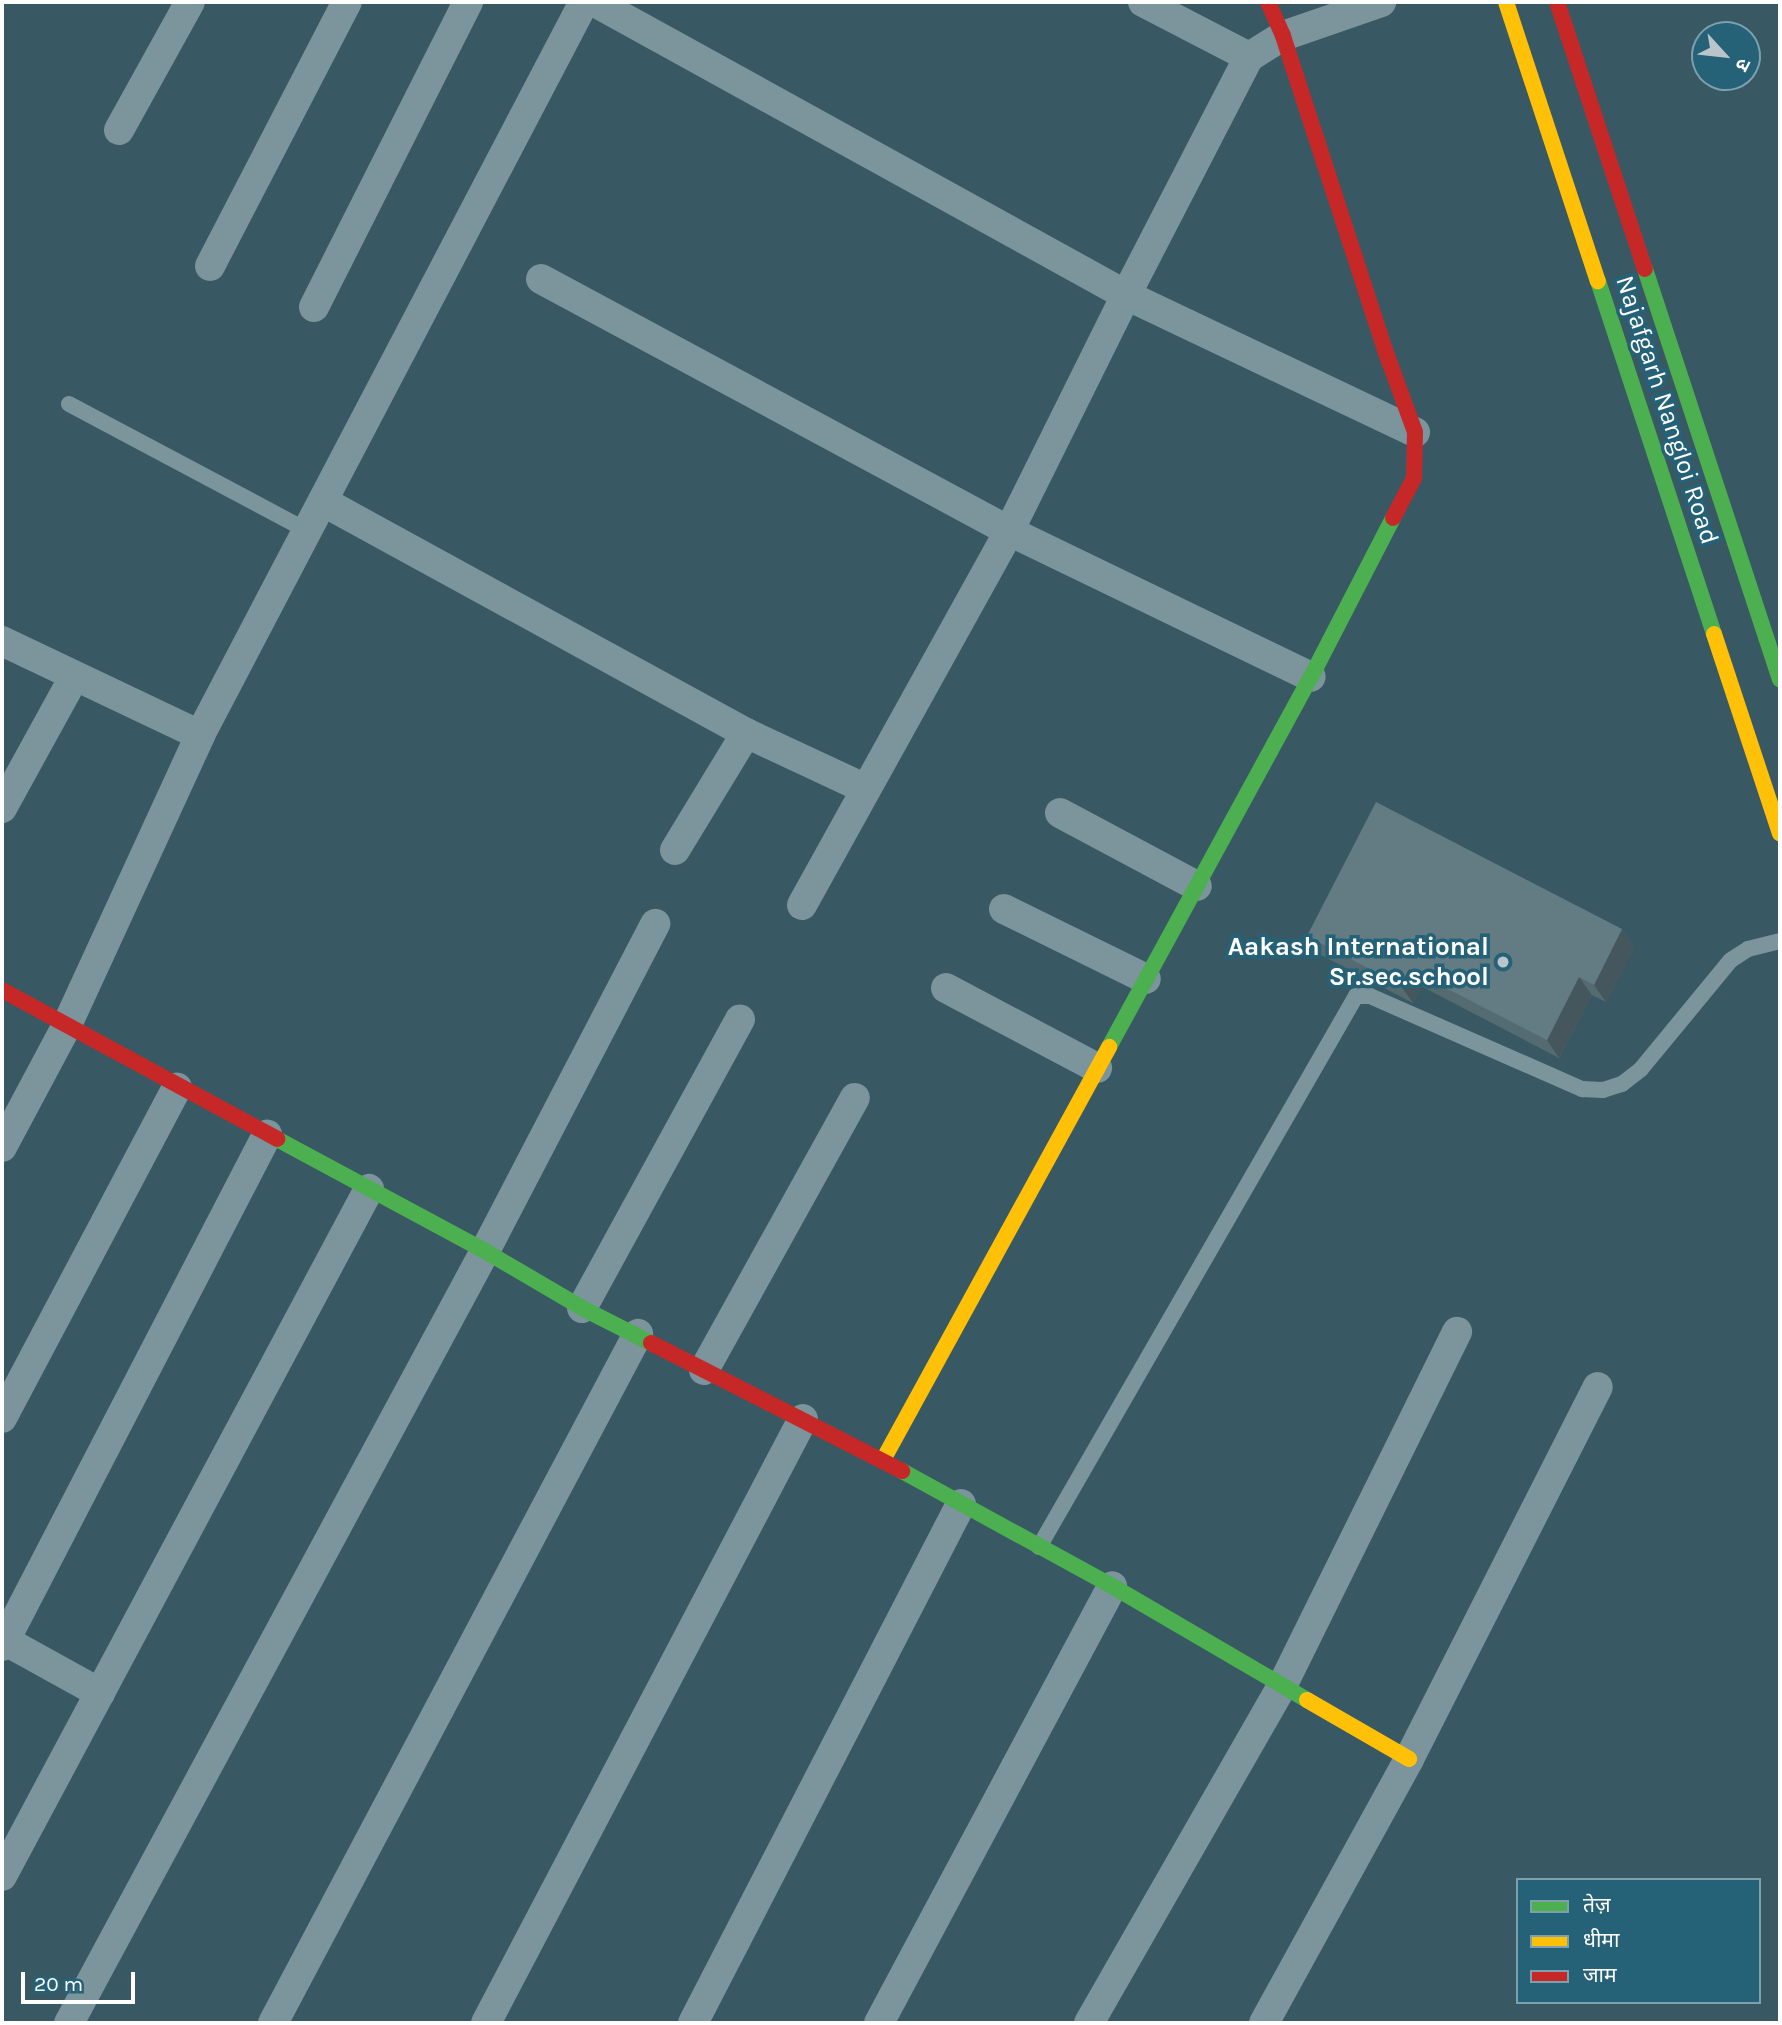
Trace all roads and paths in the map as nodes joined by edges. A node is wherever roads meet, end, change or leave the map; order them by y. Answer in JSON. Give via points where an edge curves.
{"nodes":[{"id":1,"x":190,"y":2,"type":"edge"},
{"id":2,"x":347,"y":2,"type":"edge"},
{"id":3,"x":468,"y":2,"type":"edge"},
{"id":4,"x":584,"y":2,"type":"edge"},
{"id":5,"x":595,"y":2,"type":"edge"},
{"id":6,"x":1143,"y":2,"type":"edge"},
{"id":7,"x":1268,"y":2,"type":"edge"},
{"id":8,"x":1381,"y":2,"type":"edge"},
{"id":9,"x":1506,"y":2,"type":"edge"},
{"id":10,"x":1557,"y":2,"type":"edge"},
{"id":11,"x":1283,"y":36,"type":"junction"},
{"id":12,"x":1249,"y":57,"type":"junction"},
{"id":13,"x":119,"y":130,"type":"dead end"},
{"id":14,"x":210,"y":266,"type":"dead end"},
{"id":15,"x":541,"y":279,"type":"dead end"},
{"id":16,"x":1126,"y":295,"type":"junction"},
{"id":17,"x":314,"y":307,"type":"dead end"},
{"id":18,"x":69,"y":404,"type":"dead end"},
{"id":19,"x":1415,"y":432,"type":"junction"},
{"id":20,"x":324,"y":502,"type":"junction"},
{"id":21,"x":308,"y":531,"type":"junction"},
{"id":22,"x":1009,"y":531,"type":"junction"},
{"id":23,"x":2,"y":641,"type":"edge"},
{"id":24,"x":74,"y":677,"type":"junction"},
{"id":25,"x":1311,"y":677,"type":"junction"},
{"id":26,"x":1780,"y":679,"type":"edge"},
{"id":27,"x":746,"y":733,"type":"junction"},
{"id":28,"x":200,"y":735,"type":"junction"},
{"id":29,"x":866,"y":789,"type":"junction"},
{"id":30,"x":2,"y":808,"type":"edge"},
{"id":31,"x":1060,"y":813,"type":"dead end"},
{"id":32,"x":1780,"y":833,"type":"edge"},
{"id":33,"x":675,"y":850,"type":"dead end"},
{"id":34,"x":1197,"y":886,"type":"junction"},
{"id":35,"x":802,"y":905,"type":"dead end"},
{"id":36,"x":1004,"y":909,"type":"dead end"},
{"id":37,"x":655,"y":924,"type":"dead end"},
{"id":38,"x":1780,"y":941,"type":"edge"},
{"id":39,"x":1146,"y":979,"type":"junction"},
{"id":40,"x":946,"y":988,"type":"dead end"},
{"id":41,"x":2,"y":990,"type":"edge"},
{"id":42,"x":740,"y":1018,"type":"dead end"},
{"id":43,"x":66,"y":1027,"type":"junction"},
{"id":44,"x":1097,"y":1068,"type":"junction"},
{"id":45,"x":177,"y":1087,"type":"junction"},
{"id":46,"x":855,"y":1098,"type":"dead end"},
{"id":47,"x":267,"y":1135,"type":"junction"},
{"id":48,"x":2,"y":1147,"type":"edge"},
{"id":49,"x":369,"y":1189,"type":"junction"},
{"id":50,"x":485,"y":1251,"type":"junction"},
{"id":51,"x":582,"y":1308,"type":"junction"},
{"id":52,"x":1458,"y":1332,"type":"dead end"},
{"id":53,"x":638,"y":1334,"type":"junction"},
{"id":54,"x":704,"y":1370,"type":"junction"},
{"id":55,"x":1598,"y":1387,"type":"dead end"},
{"id":56,"x":2,"y":1418,"type":"edge"},
{"id":57,"x":803,"y":1419,"type":"junction"},
{"id":58,"x":883,"y":1460,"type":"junction"},
{"id":59,"x":961,"y":1504,"type":"junction"},
{"id":60,"x":1039,"y":1547,"type":"junction"},
{"id":61,"x":1112,"y":1586,"type":"junction"},
{"id":62,"x":3,"y":1642,"type":"edge"},
{"id":63,"x":1283,"y":1684,"type":"junction"},
{"id":64,"x":100,"y":1693,"type":"junction"},
{"id":65,"x":1409,"y":1759,"type":"junction"},
{"id":66,"x":2,"y":1876,"type":"edge"},
{"id":67,"x":69,"y":2023,"type":"edge"},
{"id":68,"x":273,"y":2023,"type":"edge"},
{"id":69,"x":486,"y":2023,"type":"edge"},
{"id":70,"x":693,"y":2023,"type":"edge"},
{"id":71,"x":879,"y":2023,"type":"edge"},
{"id":72,"x":1089,"y":2023,"type":"edge"},
{"id":73,"x":1264,"y":2023,"type":"edge"}],
"edges":[{"from":1,"to":13,"type":"street"},
{"from":2,"to":14,"type":"street"},
{"from":3,"to":17,"type":"street"},
{"from":4,"to":20,"type":"street"},
{"from":5,"to":16,"type":"street"},
{"from":6,"to":12,"type":"street"},
{"from":7,"to":11,"type":"street"},
{"from":8,"to":11,"type":"street"},
{"from":9,"to":32,"type":"street","name":"Najafgarh Nangloi Road"},
{"from":10,"to":26,"type":"street","name":"Najafgarh Nangloi Road"},
{"from":11,"to":12,"type":"street"},
{"from":11,"to":19,"type":"street"},
{"from":12,"to":16,"type":"street"},
{"from":15,"to":22,"type":"street"},
{"from":16,"to":19,"type":"street"},
{"from":16,"to":22,"type":"street"},
{"from":18,"to":21,"type":"lane"},
{"from":19,"to":25,"type":"street","via":[[1414,478]]},
{"from":20,"to":21,"type":"street"},
{"from":20,"to":27,"type":"street"},
{"from":21,"to":28,"type":"street"},
{"from":22,"to":25,"type":"street"},
{"from":22,"to":29,"type":"street"},
{"from":23,"to":24,"type":"street"},
{"from":24,"to":28,"type":"street"},
{"from":24,"to":30,"type":"street"},
{"from":25,"to":34,"type":"street"},
{"from":27,"to":29,"type":"street"},
{"from":27,"to":33,"type":"street"},
{"from":28,"to":43,"type":"street"},
{"from":29,"to":35,"type":"street"},
{"from":31,"to":34,"type":"street"},
{"from":34,"to":39,"type":"street"},
{"from":36,"to":39,"type":"street"},
{"from":37,"to":50,"type":"street"},
{"from":38,"to":60,"type":"lane","via":[[1748,949],[1731,960],[1641,1069],[1622,1084],[1603,1090],[1582,1089],[1370,996],[1356,996]]},
{"from":39,"to":44,"type":"street"},
{"from":40,"to":44,"type":"street"},
{"from":41,"to":43,"type":"street"},
{"from":42,"to":51,"type":"street"},
{"from":43,"to":45,"type":"street"},
{"from":43,"to":48,"type":"street"},
{"from":44,"to":58,"type":"street"},
{"from":45,"to":47,"type":"street"},
{"from":45,"to":56,"type":"street"},
{"from":46,"to":54,"type":"street"},
{"from":47,"to":49,"type":"street"},
{"from":47,"to":62,"type":"street"},
{"from":49,"to":50,"type":"street"},
{"from":49,"to":64,"type":"street"},
{"from":50,"to":51,"type":"street"},
{"from":50,"to":67,"type":"street"},
{"from":51,"to":53,"type":"street"},
{"from":52,"to":63,"type":"street"},
{"from":53,"to":54,"type":"street"},
{"from":53,"to":68,"type":"street"},
{"from":54,"to":57,"type":"street"},
{"from":55,"to":65,"type":"street"},
{"from":57,"to":58,"type":"street"},
{"from":57,"to":69,"type":"street"},
{"from":58,"to":59,"type":"street"},
{"from":59,"to":60,"type":"street"},
{"from":59,"to":70,"type":"street"},
{"from":60,"to":61,"type":"street"},
{"from":61,"to":63,"type":"street"},
{"from":61,"to":71,"type":"street"},
{"from":62,"to":64,"type":"street"},
{"from":63,"to":65,"type":"street"},
{"from":63,"to":72,"type":"street"},
{"from":64,"to":66,"type":"street"},
{"from":65,"to":73,"type":"street"}]}
